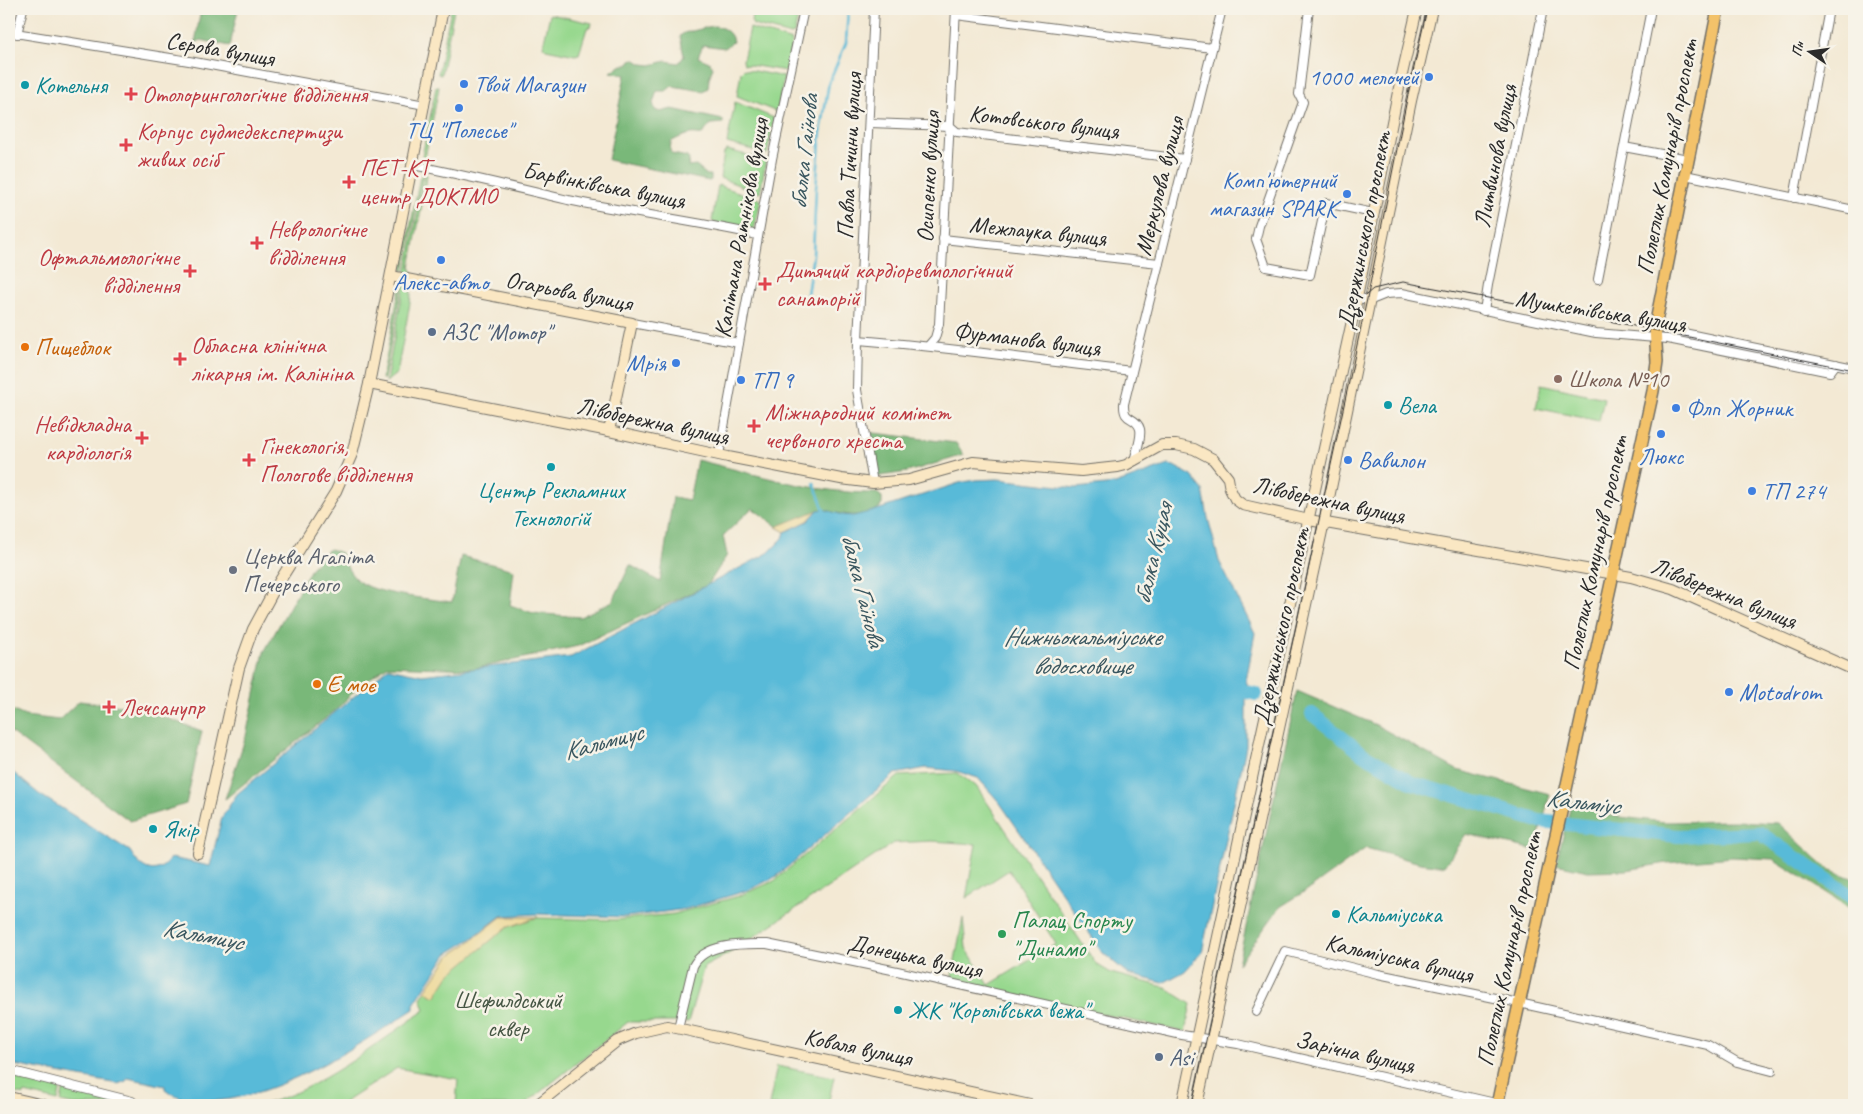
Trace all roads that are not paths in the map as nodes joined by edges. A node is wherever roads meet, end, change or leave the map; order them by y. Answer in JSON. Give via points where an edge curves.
{"nodes":[{"id":1,"x":23,"y":9,"type":"edge"},
{"id":2,"x":443,"y":9,"type":"edge"},
{"id":3,"x":804,"y":9,"type":"edge"},
{"id":4,"x":874,"y":9,"type":"edge"},
{"id":5,"x":1222,"y":9,"type":"edge"},
{"id":6,"x":1309,"y":9,"type":"edge"},
{"id":7,"x":1417,"y":9,"type":"edge"},
{"id":8,"x":1432,"y":9,"type":"edge"},
{"id":9,"x":1543,"y":9,"type":"edge"},
{"id":10,"x":1651,"y":9,"type":"edge"},
{"id":11,"x":1718,"y":9,"type":"edge"},
{"id":12,"x":1829,"y":9,"type":"edge"},
{"id":13,"x":956,"y":12,"type":"edge"},
{"id":14,"x":9,"y":32,"type":"edge"},
{"id":15,"x":18,"y":34,"type":"junction"},
{"id":16,"x":1212,"y":48,"type":"junction"},
{"id":17,"x":424,"y":105,"type":"junction"},
{"id":18,"x":870,"y":123,"type":"junction"},
{"id":19,"x":950,"y":126,"type":"junction"},
{"id":20,"x":1624,"y":147,"type":"junction"},
{"id":21,"x":1185,"y":159,"type":"junction"},
{"id":22,"x":1688,"y":159,"type":"junction"},
{"id":23,"x":412,"y":165,"type":"junction"},
{"id":24,"x":1685,"y":175,"type":"junction"},
{"id":25,"x":1794,"y":198,"type":"junction"},
{"id":26,"x":1854,"y":210,"type":"edge"},
{"id":27,"x":1373,"y":213,"type":"junction"},
{"id":28,"x":758,"y":235,"type":"junction"},
{"id":29,"x":943,"y":239,"type":"junction"},
{"id":30,"x":1159,"y":263,"type":"junction"},
{"id":31,"x":391,"y":276,"type":"junction"},
{"id":32,"x":1598,"y":279,"type":"dead end"},
{"id":33,"x":1357,"y":298,"type":"junction"},
{"id":34,"x":1371,"y":300,"type":"junction"},
{"id":35,"x":1484,"y":310,"type":"junction"},
{"id":36,"x":632,"y":323,"type":"junction"},
{"id":37,"x":1656,"y":332,"type":"junction"},
{"id":38,"x":858,"y":340,"type":"junction"},
{"id":39,"x":739,"y":344,"type":"junction"},
{"id":40,"x":929,"y":345,"type":"junction"},
{"id":41,"x":1836,"y":364,"type":"junction"},
{"id":42,"x":1854,"y":368,"type":"edge"},
{"id":43,"x":1132,"y":371,"type":"junction"},
{"id":44,"x":370,"y":384,"type":"junction"},
{"id":45,"x":609,"y":431,"type":"junction"},
{"id":46,"x":718,"y":455,"type":"junction"},
{"id":47,"x":1134,"y":461,"type":"junction"},
{"id":48,"x":873,"y":484,"type":"junction"},
{"id":49,"x":1309,"y":520,"type":"junction"},
{"id":50,"x":1324,"y":522,"type":"junction"},
{"id":51,"x":1612,"y":574,"type":"junction"},
{"id":52,"x":1854,"y":670,"type":"edge"},
{"id":53,"x":198,"y":853,"type":"dead end"},
{"id":54,"x":1519,"y":1003,"type":"junction"},
{"id":55,"x":1256,"y":1012,"type":"dead end"},
{"id":56,"x":678,"y":1028,"type":"junction"},
{"id":57,"x":1197,"y":1038,"type":"junction"},
{"id":58,"x":1211,"y":1040,"type":"junction"},
{"id":59,"x":9,"y":1070,"type":"edge"},
{"id":60,"x":1772,"y":1070,"type":"dead end"},
{"id":61,"x":9,"y":1097,"type":"edge"},
{"id":62,"x":132,"y":1101,"type":"dead end"},
{"id":63,"x":991,"y":1101,"type":"edge"},
{"id":64,"x":44,"y":1105,"type":"edge"},
{"id":65,"x":537,"y":1105,"type":"edge"},
{"id":66,"x":1030,"y":1105,"type":"edge"},
{"id":67,"x":1182,"y":1105,"type":"edge"},
{"id":68,"x":1197,"y":1105,"type":"edge"},
{"id":69,"x":1500,"y":1105,"type":"edge"}],
"edges":[{"from":1,"to":15,"type":"street"},
{"from":2,"to":17,"type":"street"},
{"from":3,"to":28,"type":"street","name":"Капітана Ратнікова вулиця"},
{"from":4,"to":18,"type":"street","name":"Павла Тичини вулиця"},
{"from":5,"to":16,"type":"street","name":"Мєркулова вулиця"},
{"from":6,"to":27,"type":"street","via":[[1299,94],[1303,102],[1256,239],[1266,267],[1310,275],[1326,203]]},
{"from":7,"to":27,"type":"street","name":"Дзержинського проспект"},
{"from":8,"to":34,"type":"street","name":"Дзержинського проспект"},
{"from":9,"to":35,"type":"street","name":"Литвинова вулиця"},
{"from":10,"to":20,"type":"street"},
{"from":11,"to":22,"type":"main road","name":"Полеглих Комунарів проспект"},
{"from":12,"to":25,"type":"street"},
{"from":13,"to":16,"type":"street"},
{"from":13,"to":19,"type":"street","name":"Осипенко вулиця"},
{"from":14,"to":15,"type":"street","name":"Сєрова вулиця"},
{"from":15,"to":17,"type":"street","name":"Сєрова вулиця"},
{"from":16,"to":21,"type":"street","name":"Мєркулова вулиця"},
{"from":17,"to":23,"type":"street"},
{"from":18,"to":19,"type":"street","name":"Котовського вулиця"},
{"from":18,"to":38,"type":"street","name":"Павла Тичини вулиця"},
{"from":19,"to":21,"type":"street","name":"Котовського вулиця","via":[[957,132]]},
{"from":19,"to":29,"type":"street","name":"Осипенко вулиця"},
{"from":20,"to":22,"type":"street"},
{"from":20,"to":32,"type":"street"},
{"from":21,"to":30,"type":"street","name":"Мєркулова вулиця"},
{"from":22,"to":24,"type":"main road","name":"Полеглих Комунарів проспект"},
{"from":23,"to":28,"type":"street","name":"Барвінківська вулиця","via":[[568,200]]},
{"from":23,"to":31,"type":"street"},
{"from":24,"to":25,"type":"street"},
{"from":24,"to":37,"type":"main road","name":"Полеглих Комунарів проспект"},
{"from":25,"to":26,"type":"street"},
{"from":27,"to":33,"type":"street","name":"Дзержинського проспект"},
{"from":28,"to":39,"type":"street","name":"Капітана Ратнікова вулиця"},
{"from":29,"to":30,"type":"street","name":"Межлаука вулиця"},
{"from":29,"to":40,"type":"street","name":"Осипенко вулиця","via":[[939,324]]},
{"from":30,"to":43,"type":"street","name":"Мєркулова вулиця"},
{"from":31,"to":36,"type":"street","name":"Огарьова вулиця"},
{"from":31,"to":44,"type":"street"},
{"from":33,"to":34,"type":"street","name":"Мушкетівська вулиця"},
{"from":33,"to":49,"type":"street","name":"Дзержинського проспект"},
{"from":34,"to":35,"type":"street","name":"Мушкетівська вулиця","via":[[1386,294],[1402,293]]},
{"from":34,"to":50,"type":"street","name":"Дзержинського проспект"},
{"from":35,"to":37,"type":"street","name":"Мушкетівська вулиця","via":[[1596,333]]},
{"from":36,"to":39,"type":"street","name":"Огарьова вулиця"},
{"from":36,"to":45,"type":"street"},
{"from":37,"to":41,"type":"street","name":"Мушкетівська вулиця"},
{"from":37,"to":41,"type":"street","name":"Мушкетівська вулиця","via":[[1830,372]]},
{"from":37,"to":51,"type":"main road","name":"Полеглих Комунарів проспект","via":[[1657,362],[1652,391]]},
{"from":38,"to":40,"type":"street","name":"Фурманова вулиця"},
{"from":38,"to":48,"type":"street","name":"Павла Тичини вулиця","via":[[857,390]]},
{"from":39,"to":46,"type":"street","name":"Капітана Ратнікова вулиця"},
{"from":40,"to":43,"type":"street","name":"Фурманова вулиця"},
{"from":41,"to":42,"type":"street","name":"Мушкетівська вулиця"},
{"from":43,"to":47,"type":"street","name":"Мєркулова вулиця","via":[[1124,412],[1140,430]]},
{"from":44,"to":45,"type":"street","name":"Лівобережна вулиця"},
{"from":44,"to":53,"type":"street","via":[[346,471],[274,590],[246,647]]},
{"from":45,"to":46,"type":"street","name":"Лівобережна вулиця"},
{"from":46,"to":48,"type":"street","name":"Лівобережна вулиця"},
{"from":47,"to":48,"type":"street","name":"Лівобережна вулиця","via":[[1118,467],[1081,471],[973,462],[909,480]]},
{"from":47,"to":49,"type":"street","name":"Лівобережна вулиця","via":[[1154,448],[1168,444],[1194,449],[1222,468],[1238,502]]},
{"from":49,"to":50,"type":"street","name":"Лівобережна вулиця"},
{"from":49,"to":57,"type":"street","name":"Дзержинського проспект"},
{"from":50,"to":51,"type":"street","name":"Лівобережна вулиця"},
{"from":50,"to":58,"type":"street","name":"Дзержинського проспект"},
{"from":51,"to":52,"type":"street","name":"Лівобережна вулиця","via":[[1673,589]]},
{"from":51,"to":54,"type":"main road","name":"Полеглих Комунарів проспект"},
{"from":54,"to":55,"type":"street","name":"Кальміуська вулиця","via":[[1285,951]]},
{"from":54,"to":60,"type":"street","name":"Кальміуська вулиця","via":[[1708,1045],[1737,1062]]},
{"from":54,"to":69,"type":"main road","name":"Полеглих Комунарів проспект"},
{"from":56,"to":57,"type":"street","name":"Донецька вулиця","via":[[697,958],[721,948],[768,944]]},
{"from":56,"to":63,"type":"street","name":"Коваля вулиця"},
{"from":56,"to":65,"type":"street","name":"Коваля вулиця","via":[[655,1028],[617,1041]]},
{"from":57,"to":58,"type":"street","name":"Зарічна вулиця"},
{"from":57,"to":67,"type":"street","name":"Дзержинського проспект"},
{"from":58,"to":68,"type":"street","name":"Дзержинського проспект"},
{"from":58,"to":69,"type":"street","name":"Зарічна вулиця"},
{"from":59,"to":62,"type":"street"},
{"from":61,"to":64,"type":"street"},
{"from":63,"to":66,"type":"street","name":"Коваля вулиця"}]}
